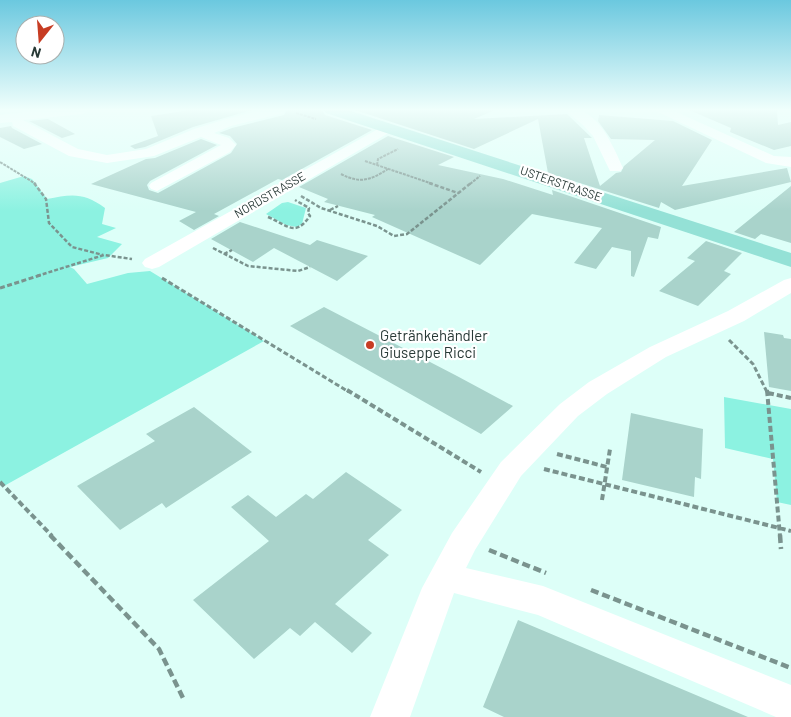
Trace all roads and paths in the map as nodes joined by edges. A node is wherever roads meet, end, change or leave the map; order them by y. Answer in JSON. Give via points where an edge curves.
{"nodes":[{"id":1,"x":58,"y":143,"type":"edge"},
{"id":2,"x":172,"y":143,"type":"edge"},
{"id":3,"x":227,"y":143,"type":"edge"},
{"id":4,"x":360,"y":143,"type":"edge"},
{"id":5,"x":434,"y":143,"type":"edge"},
{"id":6,"x":605,"y":143,"type":"edge"},
{"id":7,"x":734,"y":143,"type":"edge"},
{"id":8,"x":403,"y":146,"type":"dead end"},
{"id":9,"x":133,"y":155,"type":"junction"},
{"id":10,"x":340,"y":155,"type":"junction"},
{"id":11,"x":771,"y":160,"type":"junction"},
{"id":12,"x":0,"y":162,"type":"edge"},
{"id":13,"x":791,"y":162,"type":"edge"},
{"id":14,"x":377,"y":164,"type":"junction"},
{"id":15,"x":319,"y":167,"type":"junction"},
{"id":16,"x":399,"y":168,"type":"dead end"},
{"id":17,"x":616,"y":168,"type":"dead end"},
{"id":18,"x":189,"y":169,"type":"junction"},
{"id":19,"x":388,"y":169,"type":"junction"},
{"id":20,"x":791,"y":169,"type":"edge"},
{"id":21,"x":395,"y":171,"type":"junction"},
{"id":22,"x":484,"y":172,"type":"dead end"},
{"id":23,"x":430,"y":178,"type":"dead end"},
{"id":24,"x":426,"y":182,"type":"junction"},
{"id":25,"x":157,"y":186,"type":"dead end"},
{"id":26,"x":458,"y":193,"type":"junction"},
{"id":27,"x":338,"y":206,"type":"dead end"},
{"id":28,"x":330,"y":210,"type":"junction"},
{"id":29,"x":237,"y":214,"type":"junction"},
{"id":30,"x":382,"y":222,"type":"dead end"},
{"id":31,"x":377,"y":226,"type":"junction"},
{"id":32,"x":210,"y":246,"type":"dead end"},
{"id":33,"x":232,"y":250,"type":"dead end"},
{"id":34,"x":224,"y":254,"type":"junction"},
{"id":35,"x":104,"y":255,"type":"junction"},
{"id":36,"x":791,"y":260,"type":"edge"},
{"id":37,"x":152,"y":263,"type":"junction"},
{"id":38,"x":310,"y":266,"type":"dead end"},
{"id":39,"x":791,"y":284,"type":"edge"},
{"id":40,"x":0,"y":288,"type":"edge"},
{"id":41,"x":711,"y":327,"type":"junction"},
{"id":42,"x":768,"y":393,"type":"junction"},
{"id":43,"x":791,"y":398,"type":"edge"},
{"id":44,"x":610,"y":448,"type":"dead end"},
{"id":45,"x":552,"y":452,"type":"dead end"},
{"id":46,"x":514,"y":465,"type":"junction"},
{"id":47,"x":607,"y":467,"type":"junction"},
{"id":48,"x":0,"y":482,"type":"edge"},
{"id":49,"x":604,"y":484,"type":"junction"},
{"id":50,"x":602,"y":500,"type":"dead end"},
{"id":51,"x":779,"y":528,"type":"junction"},
{"id":52,"x":791,"y":531,"type":"edge"},
{"id":53,"x":463,"y":542,"type":"junction"},
{"id":54,"x":781,"y":550,"type":"dead end"},
{"id":55,"x":552,"y":575,"type":"dead end"},
{"id":56,"x":444,"y":577,"type":"junction"},
{"id":57,"x":589,"y":590,"type":"dead end"},
{"id":58,"x":791,"y":668,"type":"edge"},
{"id":59,"x":183,"y":698,"type":"dead end"},
{"id":60,"x":791,"y":704,"type":"edge"},
{"id":61,"x":390,"y":717,"type":"edge"}],
"edges":[{"from":1,"to":9,"type":"street","via":[[74,152],[107,159]]},
{"from":2,"to":9,"type":"street","via":[[149,153]]},
{"from":3,"to":18,"type":"street","via":[[225,149]]},
{"from":4,"to":10,"type":"street","name":"NORDSTRASSE"},
{"from":5,"to":36,"type":"main road","name":"USTERSTRASSE"},
{"from":6,"to":17,"type":"street"},
{"from":7,"to":11,"type":"street"},
{"from":8,"to":14,"type":"path","via":[[378,159]]},
{"from":9,"to":18,"type":"street"},
{"from":10,"to":14,"type":"path"},
{"from":10,"to":15,"type":"street","name":"NORDSTRASSE"},
{"from":11,"to":13,"type":"street"},
{"from":11,"to":20,"type":"street","via":[[768,161],[770,165]]},
{"from":12,"to":35,"type":"path","via":[[32,179],[47,200],[49,223],[72,247]]},
{"from":14,"to":19,"type":"path"},
{"from":15,"to":19,"type":"path","via":[[368,182]]},
{"from":15,"to":29,"type":"street","name":"NORDSTRASSE"},
{"from":16,"to":21,"type":"path"},
{"from":18,"to":25,"type":"street"},
{"from":19,"to":21,"type":"path"},
{"from":21,"to":24,"type":"path"},
{"from":22,"to":26,"type":"path"},
{"from":23,"to":24,"type":"path"},
{"from":24,"to":26,"type":"path"},
{"from":26,"to":31,"type":"path","via":[[408,234],[394,236]]},
{"from":27,"to":28,"type":"path"},
{"from":28,"to":29,"type":"path","via":[[300,196],[296,198],[309,208],[310,216],[298,229],[267,216]]},
{"from":28,"to":31,"type":"path"},
{"from":29,"to":37,"type":"street","name":"NORDSTRASSE"},
{"from":30,"to":31,"type":"path"},
{"from":32,"to":34,"type":"path"},
{"from":33,"to":34,"type":"path"},
{"from":34,"to":38,"type":"path","via":[[248,266],[298,271]]},
{"from":35,"to":37,"type":"path"},
{"from":35,"to":40,"type":"path"},
{"from":37,"to":46,"type":"path","via":[[150,271],[480,473],[494,459]]},
{"from":39,"to":41,"type":"street"},
{"from":41,"to":42,"type":"path","via":[[753,364]]},
{"from":41,"to":46,"type":"street","via":[[658,352],[598,388],[569,410]]},
{"from":42,"to":43,"type":"path"},
{"from":42,"to":51,"type":"path"},
{"from":44,"to":47,"type":"path"},
{"from":45,"to":47,"type":"path"},
{"from":46,"to":49,"type":"path"},
{"from":46,"to":53,"type":"street"},
{"from":47,"to":49,"type":"path"},
{"from":48,"to":59,"type":"path","via":[[159,649]]},
{"from":49,"to":50,"type":"path"},
{"from":49,"to":51,"type":"path"},
{"from":51,"to":52,"type":"path"},
{"from":51,"to":54,"type":"path"},
{"from":53,"to":55,"type":"path"},
{"from":53,"to":56,"type":"street"},
{"from":56,"to":60,"type":"street","via":[[543,601]]},
{"from":56,"to":61,"type":"street"},
{"from":57,"to":58,"type":"path"}]}
